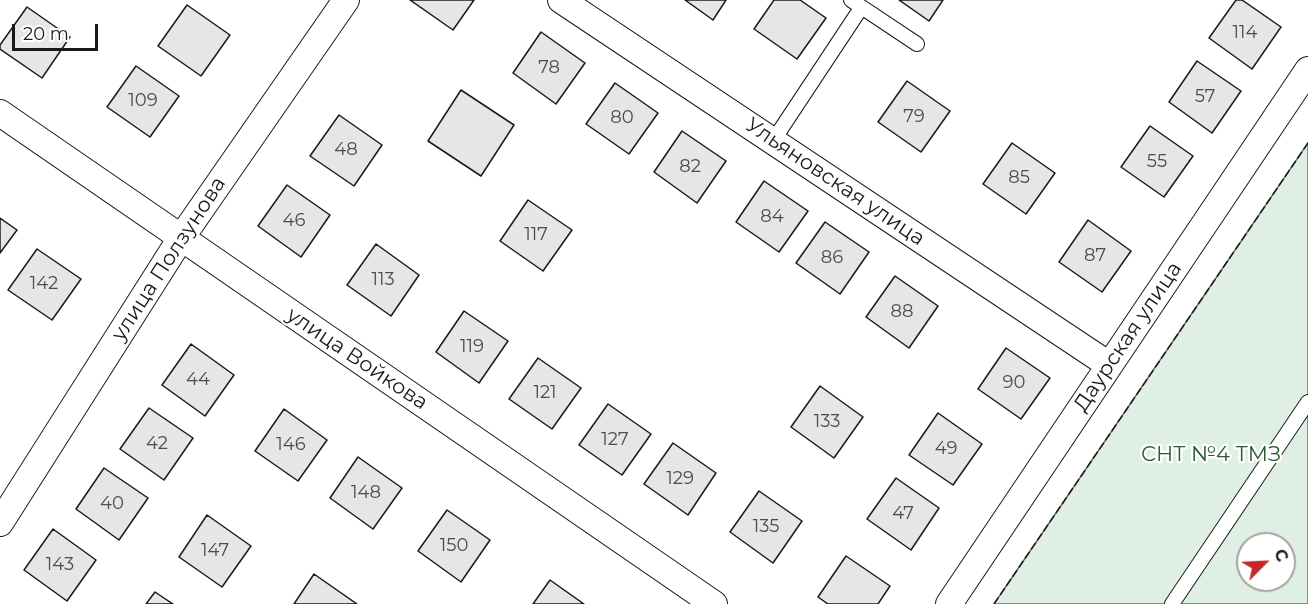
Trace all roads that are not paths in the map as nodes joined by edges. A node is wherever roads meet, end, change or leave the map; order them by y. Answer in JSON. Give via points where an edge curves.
{"nodes":[{"id":1,"x":346,"y":0,"type":"edge"},
{"id":2,"x":561,"y":0,"type":"edge"},
{"id":3,"x":856,"y":4,"type":"edge"},
{"id":4,"x":917,"y":44,"type":"dead end"},
{"id":5,"x":1308,"y":70,"type":"edge"},
{"id":6,"x":0,"y":113,"type":"edge"},
{"id":7,"x":773,"y":141,"type":"junction"},
{"id":8,"x":181,"y":237,"type":"junction"},
{"id":9,"x":1109,"y":365,"type":"junction"},
{"id":10,"x":1308,"y":402,"type":"edge"},
{"id":11,"x":0,"y":523,"type":"edge"},
{"id":12,"x":714,"y":604,"type":"edge"},
{"id":13,"x":949,"y":604,"type":"edge"},
{"id":14,"x":1172,"y":604,"type":"edge"}],
"edges":[{"from":1,"to":8,"type":"street","name":"улица Ползунова"},
{"from":2,"to":7,"type":"street","name":"Ульяновская улица"},
{"from":3,"to":4,"type":"lane"},
{"from":3,"to":7,"type":"lane"},
{"from":5,"to":9,"type":"street","name":"Даурская улица"},
{"from":6,"to":8,"type":"street","name":"улица Войкова"},
{"from":7,"to":9,"type":"street","name":"Ульяновская улица"},
{"from":8,"to":11,"type":"street","name":"улица Ползунова"},
{"from":8,"to":12,"type":"street","name":"улица Войкова"},
{"from":9,"to":13,"type":"street","name":"Даурская улица"},
{"from":10,"to":14,"type":"lane"}]}
